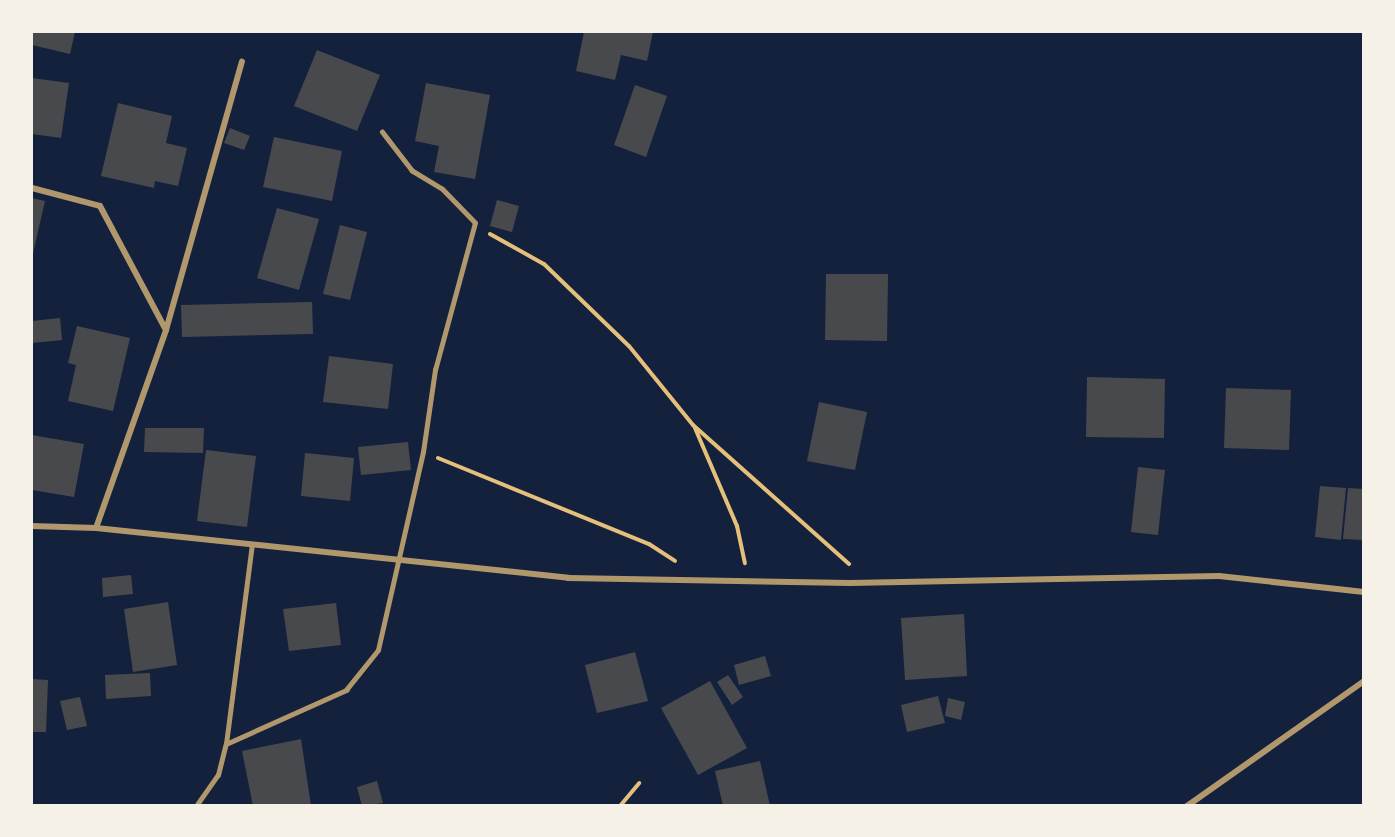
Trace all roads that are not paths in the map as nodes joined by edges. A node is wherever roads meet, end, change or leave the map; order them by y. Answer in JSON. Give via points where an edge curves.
{"nodes":[{"id":1,"x":242,"y":62,"type":"dead end"},
{"id":2,"x":382,"y":132,"type":"dead end"},
{"id":3,"x":32,"y":188,"type":"edge"},
{"id":4,"x":166,"y":330,"type":"junction"},
{"id":5,"x":32,"y":526,"type":"edge"},
{"id":6,"x":96,"y":528,"type":"junction"},
{"id":7,"x":252,"y":545,"type":"junction"},
{"id":8,"x":395,"y":561,"type":"junction"},
{"id":9,"x":1364,"y":592,"type":"edge"},
{"id":10,"x":1364,"y":681,"type":"edge"},
{"id":11,"x":226,"y":744,"type":"junction"},
{"id":12,"x":196,"y":806,"type":"edge"},
{"id":13,"x":1187,"y":806,"type":"edge"}],
"edges":[{"from":1,"to":4,"type":"street"},
{"from":2,"to":8,"type":"lane","via":[[412,171],[442,189],[475,223],[435,370],[423,452]]},
{"from":3,"to":4,"type":"street","via":[[100,206]]},
{"from":4,"to":6,"type":"street"},
{"from":5,"to":6,"type":"street"},
{"from":6,"to":7,"type":"street"},
{"from":7,"to":8,"type":"street"},
{"from":7,"to":11,"type":"lane"},
{"from":8,"to":9,"type":"street","via":[[568,578],[1219,576]]},
{"from":8,"to":11,"type":"lane","via":[[378,650],[346,690]]},
{"from":10,"to":13,"type":"street"},
{"from":11,"to":12,"type":"lane","via":[[218,775]]}]}
